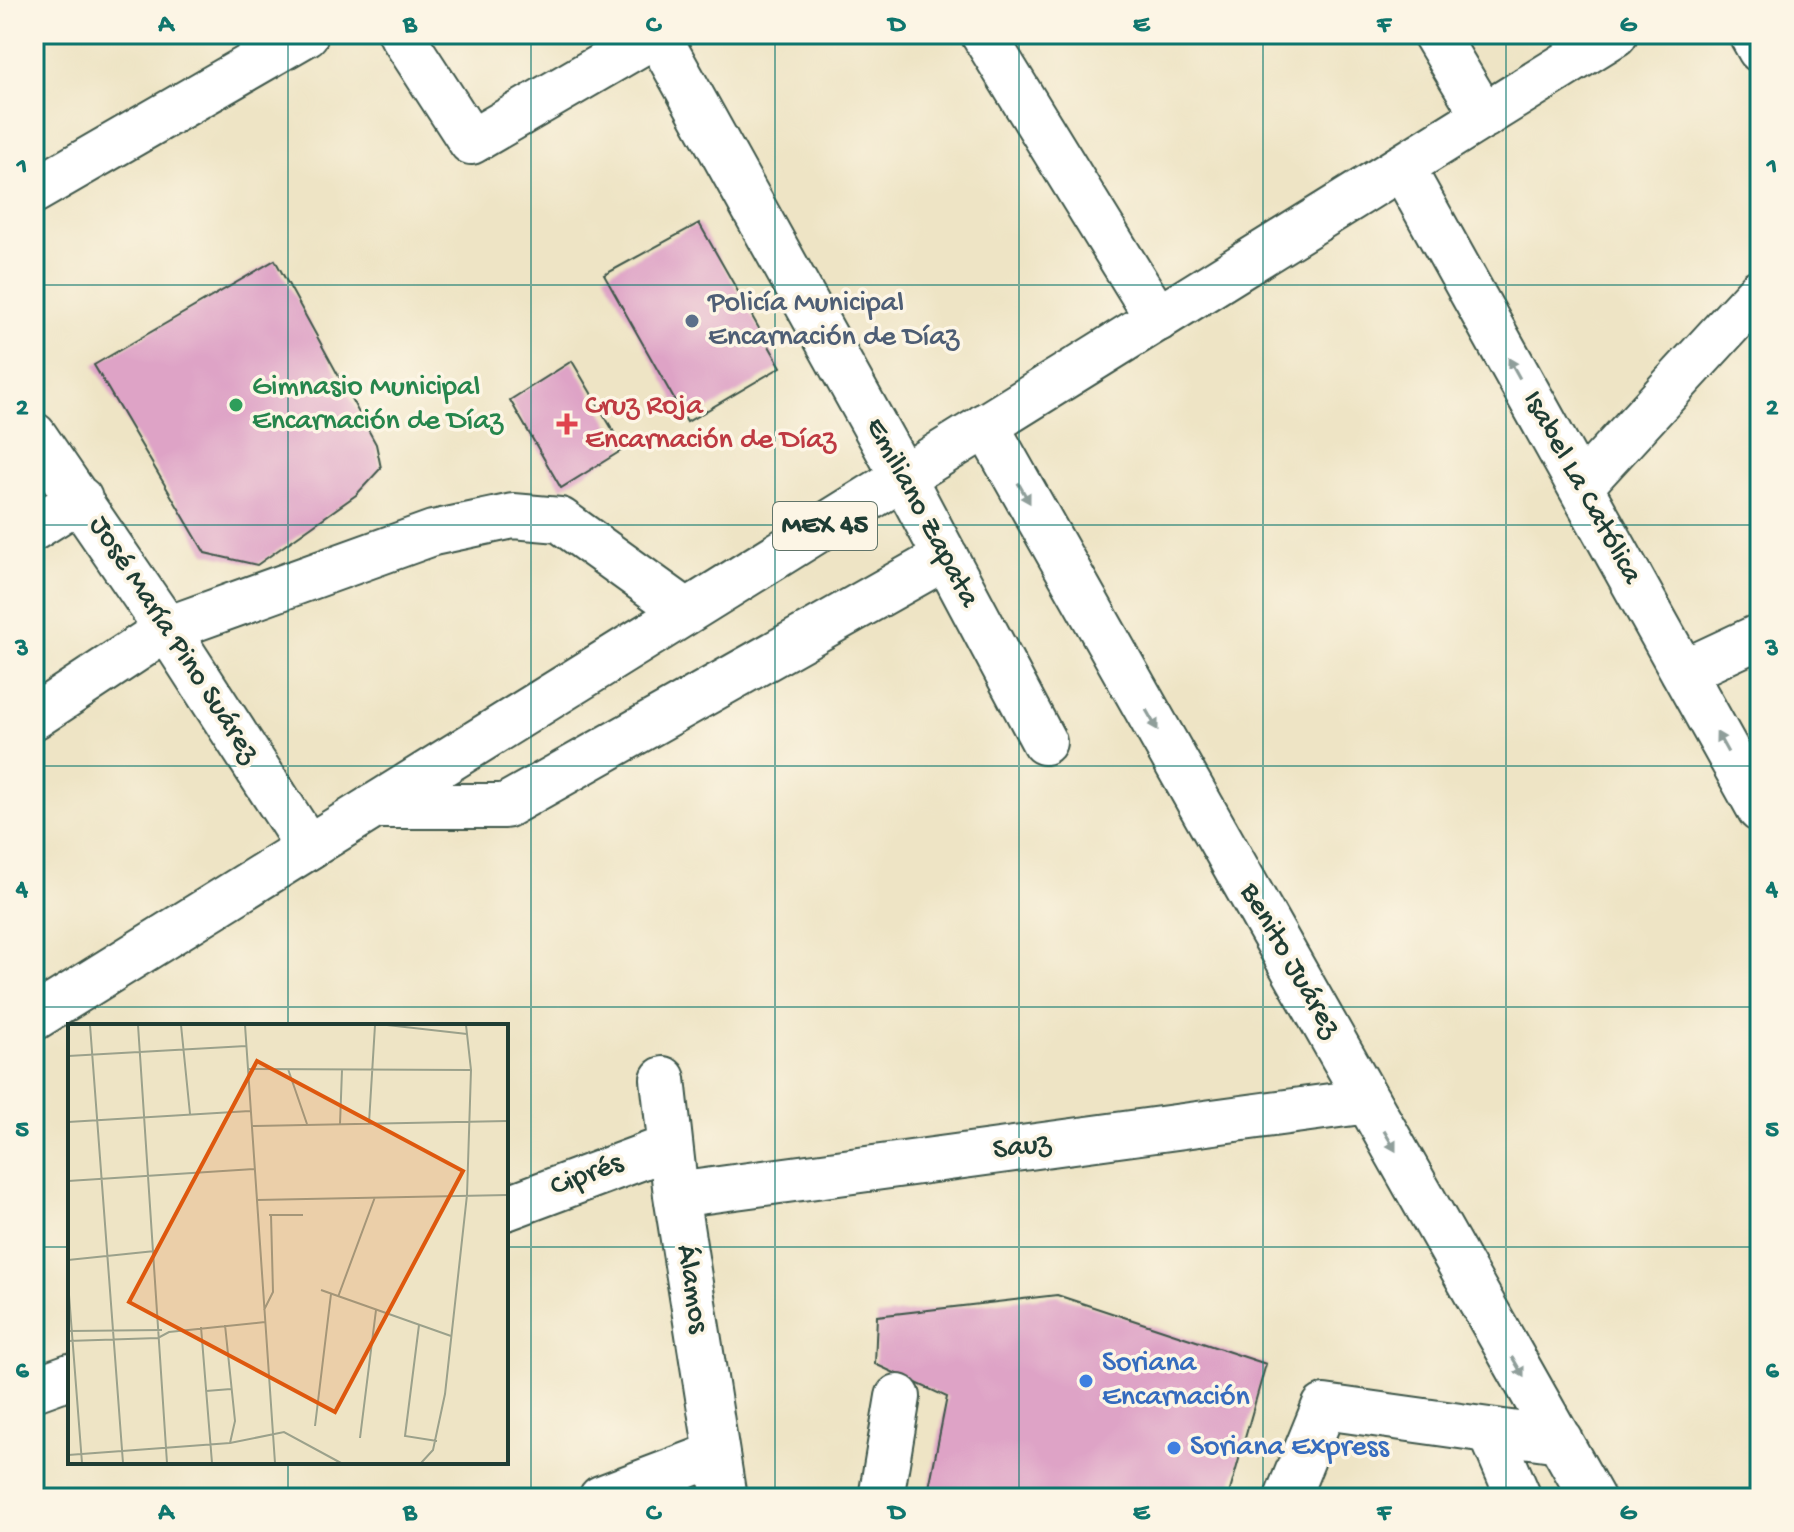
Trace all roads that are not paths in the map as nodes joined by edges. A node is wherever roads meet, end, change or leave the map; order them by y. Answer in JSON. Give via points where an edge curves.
{"nodes":[{"id":1,"x":306,"y":34,"type":"edge"},
{"id":2,"x":401,"y":34,"type":"edge"},
{"id":3,"x":657,"y":34,"type":"edge"},
{"id":4,"x":983,"y":34,"type":"edge"},
{"id":5,"x":1435,"y":34,"type":"edge"},
{"id":6,"x":1615,"y":34,"type":"edge"},
{"id":7,"x":1751,"y":34,"type":"edge"},
{"id":8,"x":1760,"y":50,"type":"edge"},
{"id":9,"x":1484,"y":116,"type":"junction"},
{"id":10,"x":1402,"y":167,"type":"junction"},
{"id":11,"x":34,"y":191,"type":"edge"},
{"id":12,"x":1760,"y":291,"type":"edge"},
{"id":13,"x":1158,"y":319,"type":"junction"},
{"id":14,"x":986,"y":425,"type":"junction"},
{"id":15,"x":34,"y":435,"type":"edge"},
{"id":16,"x":903,"y":477,"type":"junction"},
{"id":17,"x":1580,"y":487,"type":"junction"},
{"id":18,"x":80,"y":499,"type":"junction"},
{"id":19,"x":34,"y":528,"type":"edge"},
{"id":20,"x":946,"y":557,"type":"junction"},
{"id":21,"x":686,"y":611,"type":"junction"},
{"id":22,"x":167,"y":629,"type":"junction"},
{"id":23,"x":1760,"y":636,"type":"edge"},
{"id":24,"x":1683,"y":672,"type":"junction"},
{"id":25,"x":34,"y":717,"type":"edge"},
{"id":26,"x":1044,"y":742,"type":"dead end"},
{"id":27,"x":374,"y":806,"type":"junction"},
{"id":28,"x":1760,"y":810,"type":"edge"},
{"id":29,"x":308,"y":847,"type":"junction"},
{"id":30,"x":34,"y":1018,"type":"edge"},
{"id":31,"x":663,"y":1079,"type":"dead end"},
{"id":32,"x":1368,"y":1101,"type":"junction"},
{"id":33,"x":669,"y":1147,"type":"junction"},
{"id":34,"x":676,"y":1195,"type":"junction"},
{"id":35,"x":508,"y":1207,"type":"edge"},
{"id":36,"x":68,"y":1377,"type":"edge"},
{"id":37,"x":34,"y":1389,"type":"edge"},
{"id":38,"x":898,"y":1397,"type":"dead end"},
{"id":39,"x":1491,"y":1433,"type":"junction"},
{"id":40,"x":1560,"y":1440,"type":"junction"},
{"id":41,"x":717,"y":1454,"type":"junction"},
{"id":42,"x":601,"y":1498,"type":"edge"},
{"id":43,"x":724,"y":1498,"type":"edge"},
{"id":44,"x":881,"y":1498,"type":"edge"},
{"id":45,"x":1287,"y":1498,"type":"edge"},
{"id":46,"x":1519,"y":1498,"type":"edge"},
{"id":47,"x":1592,"y":1498,"type":"edge"}],
"edges":[{"from":1,"to":11,"type":"street"},
{"from":2,"to":3,"type":"street","via":[[471,142]]},
{"from":3,"to":16,"type":"street","name":"Emiliano Zapata"},
{"from":4,"to":13,"type":"street"},
{"from":5,"to":9,"type":"street"},
{"from":6,"to":9,"type":"street","number":"MEX 45"},
{"from":7,"to":8,"type":"street"},
{"from":9,"to":10,"type":"street","number":"MEX 45"},
{"from":10,"to":13,"type":"street","number":"MEX 45"},
{"from":17,"to":10,"type":"street","name":"Isabel La Católica","one_way":true},
{"from":12,"to":17,"type":"street"},
{"from":13,"to":14,"type":"street","number":"MEX 45"},
{"from":14,"to":16,"type":"street","number":"MEX 45"},
{"from":14,"to":32,"type":"street","name":"Benito Juárez","one_way":true},
{"from":15,"to":18,"type":"street","name":"José María Pino Suárez"},
{"from":16,"to":20,"type":"street","name":"Emiliano Zapata"},
{"from":16,"to":21,"type":"street","number":"MEX 45"},
{"from":17,"to":24,"type":"street","name":"Isabel La Católica"},
{"from":18,"to":19,"type":"street"},
{"from":18,"to":22,"type":"street","name":"José María Pino Suárez"},
{"from":20,"to":26,"type":"street","name":"Emiliano Zapata"},
{"from":20,"to":27,"type":"street","via":[[505,806]]},
{"from":21,"to":22,"type":"street","via":[[560,520],[513,516],[433,533]]},
{"from":21,"to":27,"type":"street","number":"MEX 45"},
{"from":22,"to":25,"type":"street"},
{"from":22,"to":29,"type":"street","name":"José María Pino Suárez"},
{"from":23,"to":24,"type":"street"},
{"from":28,"to":24,"type":"street","name":"Isabel La Católica","one_way":true},
{"from":27,"to":29,"type":"street","number":"MEX 45"},
{"from":29,"to":30,"type":"street","number":"MEX 45"},
{"from":31,"to":33,"type":"street","name":"Álamos"},
{"from":32,"to":34,"type":"street","name":"Sauz"},
{"from":32,"to":40,"type":"street","name":"Benito Juárez","one_way":true},
{"from":33,"to":34,"type":"street","name":"Álamos"},
{"from":33,"to":35,"type":"street","name":"Ciprés"},
{"from":34,"to":41,"type":"street","name":"Álamos"},
{"from":36,"to":37,"type":"street"},
{"from":38,"to":44,"type":"street"},
{"from":39,"to":40,"type":"street"},
{"from":39,"to":45,"type":"street","via":[[1324,1407]]},
{"from":39,"to":46,"type":"street"},
{"from":40,"to":47,"type":"street","name":"Benito Juárez"},
{"from":41,"to":42,"type":"street"},
{"from":41,"to":43,"type":"street","name":"Álamos"}]}
